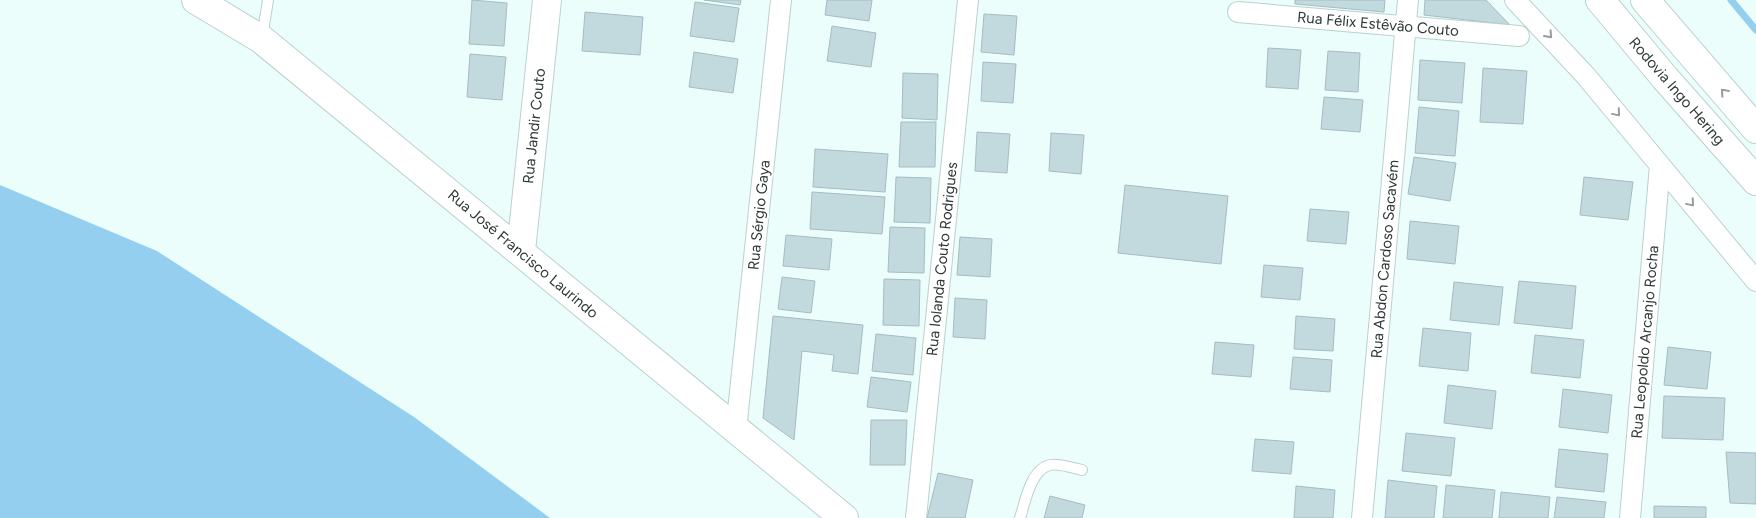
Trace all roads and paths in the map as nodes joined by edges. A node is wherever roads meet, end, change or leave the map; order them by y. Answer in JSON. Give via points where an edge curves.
{"nodes":[{"id":1,"x":196,"y":0,"type":"edge"},
{"id":2,"x":268,"y":0,"type":"edge"},
{"id":3,"x":547,"y":0,"type":"edge"},
{"id":4,"x":781,"y":0,"type":"edge"},
{"id":5,"x":968,"y":0,"type":"edge"},
{"id":6,"x":1408,"y":0,"type":"edge"},
{"id":7,"x":1516,"y":0,"type":"edge"},
{"id":8,"x":1600,"y":0,"type":"edge"},
{"id":9,"x":1645,"y":0,"type":"edge"},
{"id":10,"x":1238,"y":12,"type":"dead end"},
{"id":11,"x":1407,"y":26,"type":"junction"},
{"id":12,"x":1519,"y":36,"type":"dead end"},
{"id":13,"x":262,"y":39,"type":"junction"},
{"id":14,"x":1756,"y":129,"type":"edge"},
{"id":15,"x":1660,"y":166,"type":"junction"},
{"id":16,"x":1756,"y":181,"type":"edge"},
{"id":17,"x":521,"y":251,"type":"junction"},
{"id":18,"x":1756,"y":281,"type":"edge"},
{"id":19,"x":736,"y":430,"type":"junction"},
{"id":20,"x":1082,"y":470,"type":"dead end"},
{"id":21,"x":844,"y":518,"type":"edge"},
{"id":22,"x":916,"y":518,"type":"edge"},
{"id":23,"x":1020,"y":518,"type":"edge"},
{"id":24,"x":1362,"y":518,"type":"edge"},
{"id":25,"x":1630,"y":518,"type":"edge"}],
"edges":[{"from":1,"to":13,"type":"main road","name":"Rua José Francisco Laurindo"},
{"from":2,"to":13,"type":"lane"},
{"from":3,"to":17,"type":"main road","name":"Rua Jandir Couto"},
{"from":4,"to":19,"type":"street","name":"Rua Sérgio Gaya"},
{"from":5,"to":22,"type":"street","name":"Rua Iolanda Couto Rodrigues"},
{"from":6,"to":11,"type":"street","name":"Rua Abdon Cardoso Sacavém"},
{"from":7,"to":15,"type":"street","one_way":true,"via":[[1586,76]]},
{"from":8,"to":16,"type":"main road","name":"Rodovia Ingo Hering"},
{"from":14,"to":9,"type":"main road","one_way":true},
{"from":10,"to":11,"type":"street","name":"Rua Félix Estêvão Couto"},
{"from":11,"to":12,"type":"street","name":"Rua Félix Estêvão Couto"},
{"from":11,"to":24,"type":"street","name":"Rua Abdon Cardoso Sacavém"},
{"from":13,"to":17,"type":"main road","name":"Rua José Francisco Laurindo"},
{"from":15,"to":18,"type":"street","one_way":true},
{"from":15,"to":25,"type":"street","name":"Rua Leopoldo Arcanjo Rocha"},
{"from":17,"to":19,"type":"main road","name":"Rua José Francisco Laurindo"},
{"from":19,"to":21,"type":"main road","name":"Rua José Francisco Laurindo"},
{"from":20,"to":23,"type":"lane","via":[[1052,464],[1040,469],[1029,488]]}]}
